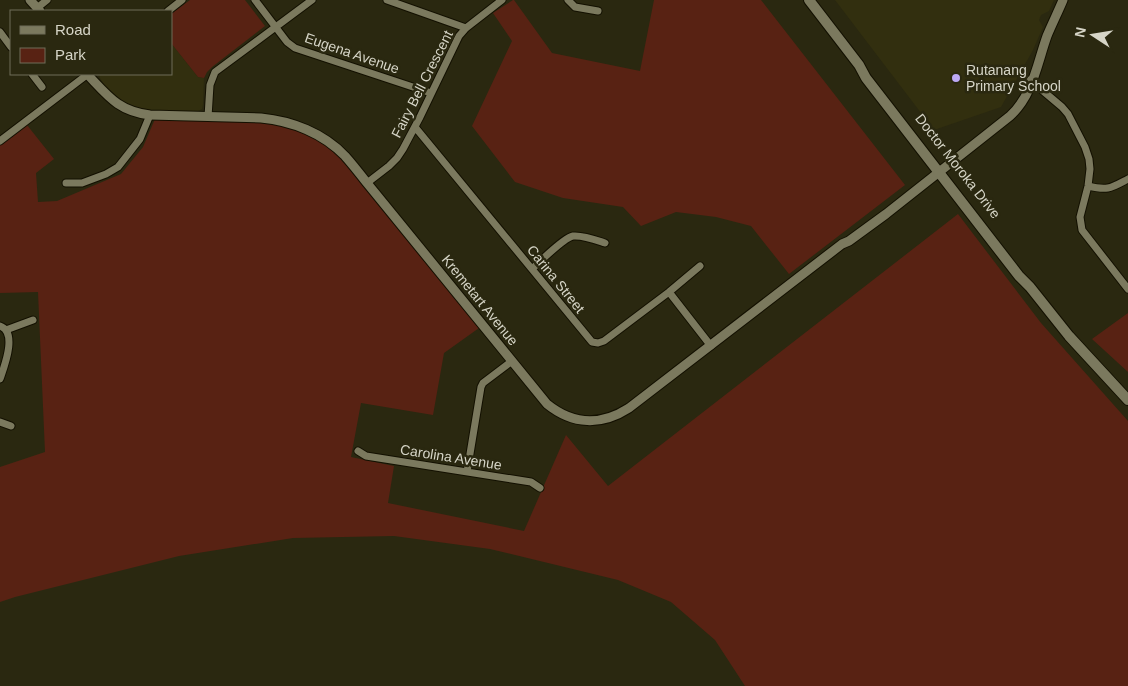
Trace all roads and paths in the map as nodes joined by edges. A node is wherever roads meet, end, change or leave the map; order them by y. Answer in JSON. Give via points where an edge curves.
{"nodes":[{"id":1,"x":30,"y":0,"type":"edge"},
{"id":2,"x":47,"y":0,"type":"edge"},
{"id":3,"x":182,"y":0,"type":"edge"},
{"id":4,"x":255,"y":0,"type":"edge"},
{"id":5,"x":312,"y":0,"type":"edge"},
{"id":6,"x":387,"y":0,"type":"edge"},
{"id":7,"x":502,"y":0,"type":"edge"},
{"id":8,"x":568,"y":0,"type":"edge"},
{"id":9,"x":809,"y":0,"type":"edge"},
{"id":10,"x":1063,"y":0,"type":"edge"},
{"id":11,"x":38,"y":10,"type":"edge"},
{"id":12,"x":169,"y":10,"type":"edge"},
{"id":13,"x":598,"y":11,"type":"dead end"},
{"id":14,"x":276,"y":27,"type":"junction"},
{"id":15,"x":466,"y":28,"type":"junction"},
{"id":16,"x":0,"y":32,"type":"edge"},
{"id":17,"x":10,"y":42,"type":"edge"},
{"id":18,"x":33,"y":75,"type":"edge"},
{"id":19,"x":87,"y":75,"type":"edge"},
{"id":20,"x":89,"y":75,"type":"edge"},
{"id":21,"x":1032,"y":78,"type":"junction"},
{"id":22,"x":42,"y":88,"type":"dead end"},
{"id":23,"x":431,"y":93,"type":"junction"},
{"id":24,"x":150,"y":115,"type":"junction"},
{"id":25,"x":208,"y":117,"type":"junction"},
{"id":26,"x":416,"y":127,"type":"junction"},
{"id":27,"x":0,"y":141,"type":"edge"},
{"id":28,"x":939,"y":168,"type":"junction"},
{"id":29,"x":1128,"y":178,"type":"edge"},
{"id":30,"x":66,"y":183,"type":"dead end"},
{"id":31,"x":367,"y":183,"type":"junction"},
{"id":32,"x":1088,"y":186,"type":"junction"},
{"id":33,"x":605,"y":243,"type":"dead end"},
{"id":34,"x":700,"y":266,"type":"dead end"},
{"id":35,"x":532,"y":270,"type":"junction"},
{"id":36,"x":1128,"y":289,"type":"edge"},
{"id":37,"x":669,"y":292,"type":"junction"},
{"id":38,"x":33,"y":320,"type":"dead end"},
{"id":39,"x":3,"y":328,"type":"edge"},
{"id":40,"x":711,"y":346,"type":"junction"},
{"id":41,"x":512,"y":361,"type":"junction"},
{"id":42,"x":0,"y":379,"type":"edge"},
{"id":43,"x":1128,"y":400,"type":"edge"},
{"id":44,"x":0,"y":422,"type":"edge"},
{"id":45,"x":12,"y":426,"type":"dead end"},
{"id":46,"x":358,"y":451,"type":"dead end"},
{"id":47,"x":467,"y":472,"type":"junction"},
{"id":48,"x":540,"y":488,"type":"dead end"}],
"edges":[{"from":1,"to":11,"type":"street"},
{"from":2,"to":11,"type":"street"},
{"from":3,"to":12,"type":"street"},
{"from":4,"to":14,"type":"street","name":"Eugena Avenue"},
{"from":5,"to":14,"type":"street"},
{"from":6,"to":15,"type":"street"},
{"from":7,"to":15,"type":"street","name":"Fairy Bell Crescent"},
{"from":8,"to":13,"type":"street","via":[[575,7]]},
{"from":9,"to":28,"type":"main road","name":"Doctor Moroka Drive"},
{"from":10,"to":21,"type":"street","name":"Kremetart Avenue"},
{"from":14,"to":23,"type":"street","name":"Eugena Avenue","via":[[288,42],[300,50]]},
{"from":14,"to":25,"type":"street","via":[[216,72],[210,85]]},
{"from":15,"to":23,"type":"street","name":"Fairy Bell Crescent"},
{"from":16,"to":17,"type":"street"},
{"from":18,"to":22,"type":"street"},
{"from":19,"to":27,"type":"street"},
{"from":20,"to":24,"type":"street","name":"Kremetart Avenue","via":[[110,99],[122,107]]},
{"from":21,"to":28,"type":"street","name":"Kremetart Avenue","via":[[1012,108]]},
{"from":21,"to":32,"type":"street","via":[[1072,120],[1089,159]]},
{"from":23,"to":26,"type":"street","name":"Fairy Bell Crescent"},
{"from":24,"to":25,"type":"street","name":"Kremetart Avenue"},
{"from":24,"to":30,"type":"street","via":[[140,139],[118,167],[82,183]]},
{"from":25,"to":31,"type":"street","name":"Kremetart Avenue","via":[[278,120],[303,128],[330,143]]},
{"from":26,"to":31,"type":"street","name":"Fairy Bell Crescent","via":[[397,158]]},
{"from":26,"to":35,"type":"street","name":"Carina Street"},
{"from":28,"to":40,"type":"street","name":"Kremetart Avenue"},
{"from":28,"to":43,"type":"main road","name":"Doctor Moroka Drive","via":[[1019,276]]},
{"from":29,"to":32,"type":"street","via":[[1107,189]]},
{"from":31,"to":41,"type":"street","name":"Kremetart Avenue"},
{"from":32,"to":36,"type":"street","via":[[1080,217],[1082,230]]},
{"from":33,"to":35,"type":"street","via":[[572,236]]},
{"from":34,"to":37,"type":"street","name":"Carina Street"},
{"from":35,"to":37,"type":"street","name":"Carina Street","via":[[590,341],[596,343],[604,341]]},
{"from":37,"to":40,"type":"street"},
{"from":38,"to":39,"type":"street"},
{"from":39,"to":42,"type":"street","via":[[8,339],[8,355]]},
{"from":40,"to":41,"type":"street","name":"Kremetart Avenue","via":[[629,408],[616,416],[599,420],[577,420],[554,409]]},
{"from":41,"to":47,"type":"street","via":[[481,387]]},
{"from":44,"to":45,"type":"street"},
{"from":46,"to":47,"type":"street","name":"Carolina Avenue","via":[[366,456]]},
{"from":47,"to":48,"type":"street","name":"Carolina Avenue","via":[[531,482]]}]}
